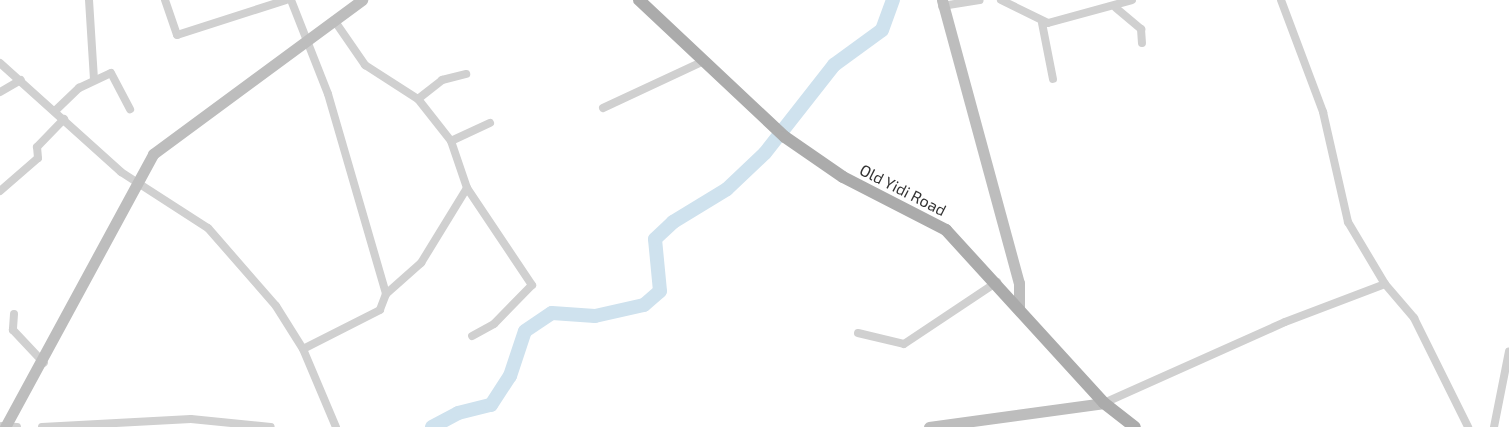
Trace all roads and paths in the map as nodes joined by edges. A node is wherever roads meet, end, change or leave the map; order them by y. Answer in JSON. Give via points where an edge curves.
{"nodes":[{"id":1,"x":89,"y":0,"type":"edge"},
{"id":2,"x":165,"y":0,"type":"edge"},
{"id":3,"x":286,"y":0,"type":"edge"},
{"id":4,"x":291,"y":0,"type":"edge"},
{"id":5,"x":362,"y":0,"type":"edge"},
{"id":6,"x":639,"y":0,"type":"edge"},
{"id":7,"x":980,"y":0,"type":"edge"},
{"id":8,"x":1001,"y":0,"type":"edge"},
{"id":9,"x":1132,"y":0,"type":"edge"},
{"id":10,"x":1281,"y":0,"type":"edge"},
{"id":11,"x":942,"y":3,"type":"edge"},
{"id":12,"x":1116,"y":8,"type":"junction"},
{"id":13,"x":334,"y":20,"type":"junction"},
{"id":14,"x":1042,"y":23,"type":"junction"},
{"id":15,"x":308,"y":38,"type":"junction"},
{"id":16,"x":1142,"y":43,"type":"dead end"},
{"id":17,"x":704,"y":61,"type":"junction"},
{"id":18,"x":0,"y":63,"type":"edge"},
{"id":19,"x":466,"y":74,"type":"dead end"},
{"id":20,"x":1053,"y":78,"type":"dead end"},
{"id":21,"x":21,"y":80,"type":"junction"},
{"id":22,"x":94,"y":80,"type":"junction"},
{"id":23,"x":0,"y":92,"type":"edge"},
{"id":24,"x":418,"y":99,"type":"junction"},
{"id":25,"x":603,"y":108,"type":"dead end"},
{"id":26,"x":130,"y":109,"type":"dead end"},
{"id":27,"x":56,"y":110,"type":"junction"},
{"id":28,"x":64,"y":119,"type":"junction"},
{"id":29,"x":490,"y":123,"type":"dead end"},
{"id":30,"x":451,"y":141,"type":"junction"},
{"id":31,"x":135,"y":179,"type":"junction"},
{"id":32,"x":467,"y":188,"type":"junction"},
{"id":33,"x":0,"y":191,"type":"edge"},
{"id":34,"x":997,"y":282,"type":"junction"},
{"id":35,"x":1385,"y":284,"type":"junction"},
{"id":36,"x":386,"y":294,"type":"junction"},
{"id":37,"x":1019,"y":308,"type":"junction"},
{"id":38,"x":14,"y":314,"type":"dead end"},
{"id":39,"x":858,"y":333,"type":"dead end"},
{"id":40,"x":472,"y":336,"type":"dead end"},
{"id":41,"x":303,"y":349,"type":"junction"},
{"id":42,"x":1509,"y":351,"type":"edge"},
{"id":43,"x":44,"y":363,"type":"junction"},
{"id":44,"x":1104,"y":403,"type":"junction"},
{"id":45,"x":166,"y":423,"type":"edge"},
{"id":46,"x":7,"y":426,"type":"edge"},
{"id":47,"x":42,"y":427,"type":"edge"},
{"id":48,"x":271,"y":427,"type":"edge"},
{"id":49,"x":336,"y":427,"type":"edge"},
{"id":50,"x":929,"y":427,"type":"edge"},
{"id":51,"x":1135,"y":427,"type":"edge"},
{"id":52,"x":1468,"y":427,"type":"edge"},
{"id":53,"x":1494,"y":427,"type":"edge"}],
"edges":[{"from":1,"to":22,"type":"street"},
{"from":2,"to":3,"type":"street","via":[[177,35]]},
{"from":4,"to":15,"type":"street"},
{"from":5,"to":13,"type":"street"},
{"from":6,"to":17,"type":"main road","name":"Old Yidi Road"},
{"from":7,"to":11,"type":"street"},
{"from":8,"to":14,"type":"street"},
{"from":9,"to":12,"type":"street"},
{"from":10,"to":35,"type":"street","via":[[1323,112],[1348,222]]},
{"from":11,"to":37,"type":"street","via":[[1016,274]]},
{"from":12,"to":14,"type":"street"},
{"from":12,"to":16,"type":"street","via":[[1141,29]]},
{"from":13,"to":15,"type":"street"},
{"from":13,"to":24,"type":"street","via":[[365,65]]},
{"from":14,"to":20,"type":"street"},
{"from":15,"to":31,"type":"street","via":[[165,142]]},
{"from":15,"to":36,"type":"street"},
{"from":17,"to":25,"type":"street"},
{"from":17,"to":34,"type":"main road","name":"Old Yidi Road","via":[[780,133],[843,177],[946,230]]},
{"from":18,"to":21,"type":"street"},
{"from":19,"to":24,"type":"street","via":[[434,84]]},
{"from":21,"to":23,"type":"street"},
{"from":21,"to":27,"type":"street"},
{"from":22,"to":26,"type":"street","via":[[111,73]]},
{"from":22,"to":27,"type":"street"},
{"from":24,"to":30,"type":"street"},
{"from":27,"to":28,"type":"street"},
{"from":28,"to":31,"type":"street"},
{"from":28,"to":33,"type":"street","via":[[37,147],[38,158]]},
{"from":29,"to":30,"type":"street"},
{"from":30,"to":32,"type":"street"},
{"from":31,"to":41,"type":"street","via":[[208,228],[276,306]]},
{"from":31,"to":43,"type":"street"},
{"from":32,"to":36,"type":"street","via":[[421,263]]},
{"from":32,"to":40,"type":"street","via":[[532,285],[494,324]]},
{"from":34,"to":37,"type":"main road","name":"Old Yidi Road"},
{"from":34,"to":39,"type":"street","via":[[904,344]]},
{"from":35,"to":44,"type":"street","via":[[1285,322]]},
{"from":35,"to":52,"type":"street","via":[[1414,318]]},
{"from":36,"to":41,"type":"street","via":[[380,310]]},
{"from":37,"to":44,"type":"main road","name":"Old Yidi Road"},
{"from":38,"to":43,"type":"street","via":[[13,330]]},
{"from":41,"to":49,"type":"street"},
{"from":42,"to":53,"type":"street"},
{"from":43,"to":46,"type":"street"},
{"from":44,"to":50,"type":"street"},
{"from":44,"to":51,"type":"main road","name":"Old Yidi Road"},
{"from":45,"to":47,"type":"street"},
{"from":45,"to":48,"type":"street"}]}
